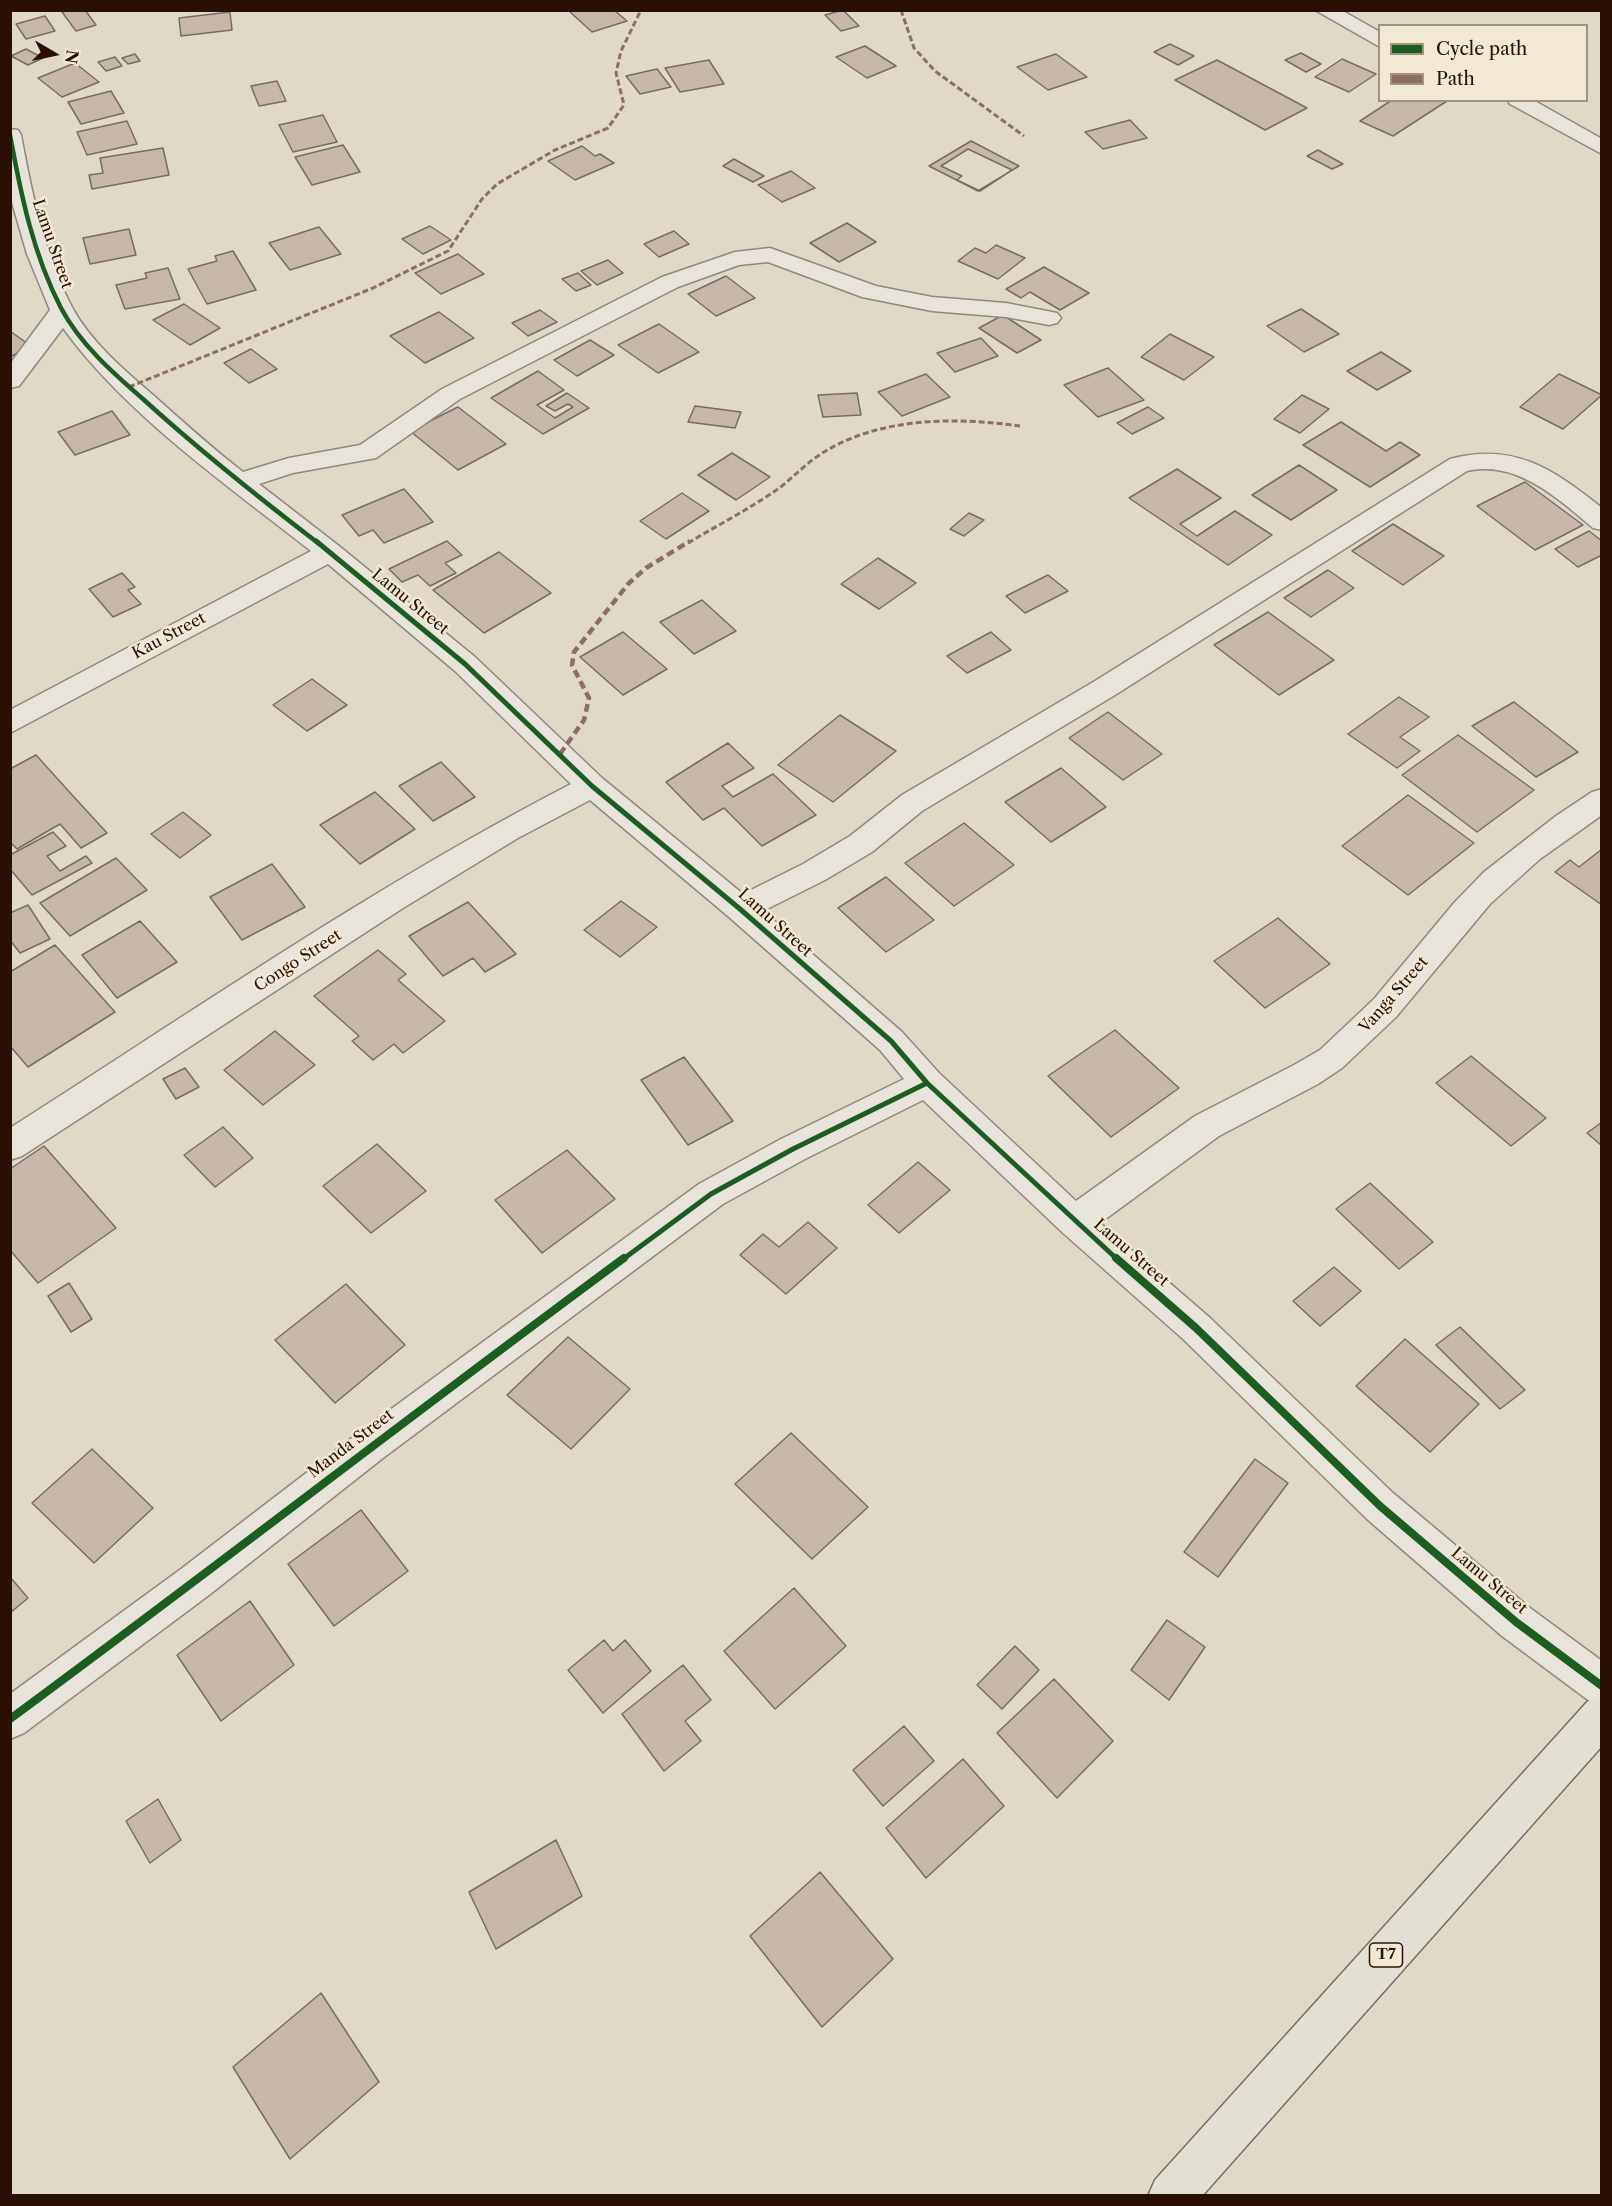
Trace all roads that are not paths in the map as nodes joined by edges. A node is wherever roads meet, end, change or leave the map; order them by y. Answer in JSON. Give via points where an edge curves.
{"nodes":[{"id":1,"x":1325,"y":10,"type":"edge"},
{"id":2,"x":1378,"y":40,"type":"edge"},
{"id":3,"x":1521,"y":102,"type":"edge"},
{"id":4,"x":10,"y":135,"type":"edge"},
{"id":5,"x":1602,"y":148,"type":"edge"},
{"id":6,"x":62,"y":310,"type":"junction"},
{"id":7,"x":1049,"y":318,"type":"dead end"},
{"id":8,"x":10,"y":381,"type":"edge"},
{"id":9,"x":240,"y":482,"type":"junction"},
{"id":10,"x":1602,"y":522,"type":"edge"},
{"id":11,"x":330,"y":552,"type":"junction"},
{"id":12,"x":10,"y":723,"type":"edge"},
{"id":13,"x":592,"y":786,"type":"junction"},
{"id":14,"x":1602,"y":800,"type":"edge"},
{"id":15,"x":740,"y":909,"type":"junction"},
{"id":16,"x":927,"y":1083,"type":"junction"},
{"id":17,"x":10,"y":1146,"type":"edge"},
{"id":18,"x":1075,"y":1222,"type":"junction"},
{"id":19,"x":1602,"y":1686,"type":"edge"},
{"id":20,"x":1602,"y":1715,"type":"edge"},
{"id":21,"x":10,"y":1719,"type":"edge"},
{"id":22,"x":1172,"y":2196,"type":"edge"}],
"edges":[{"from":1,"to":2,"type":"street"},
{"from":3,"to":5,"type":"street"},
{"from":4,"to":6,"type":"street","name":"Lamu Street","via":[[38,254]]},
{"from":6,"to":8,"type":"street"},
{"from":6,"to":9,"type":"street","name":"Lamu Street","via":[[91,350],[129,387]]},
{"from":7,"to":9,"type":"street","via":[[870,292],[770,255],[735,259],[670,282],[452,394],[367,452],[289,466]]},
{"from":9,"to":11,"type":"street","name":"Lamu Street"},
{"from":10,"to":15,"type":"street","via":[[1544,477],[1523,467],[1491,460],[1460,465],[1106,688],[912,803],[861,844]]},
{"from":11,"to":12,"type":"street","name":"Kau Street"},
{"from":11,"to":13,"type":"street","name":"Lamu Street","via":[[465,664]]},
{"from":13,"to":15,"type":"street","name":"Lamu Street"},
{"from":13,"to":17,"type":"street","name":"Congo Street","via":[[507,830],[392,900]]},
{"from":14,"to":18,"type":"street","name":"Vanga Street","via":[[1515,865],[1466,910],[1370,1026],[1330,1060],[1182,1141]]},
{"from":15,"to":16,"type":"street","name":"Lamu Street","via":[[891,1041]]},
{"from":16,"to":18,"type":"street","name":"Lamu Street"},
{"from":16,"to":21,"type":"street","name":"Manda Street","via":[[711,1194]]},
{"from":18,"to":19,"type":"street","name":"Lamu Street","via":[[1196,1328],[1380,1506],[1516,1622]]},
{"from":20,"to":22,"type":"highway","number":"T7"}]}
